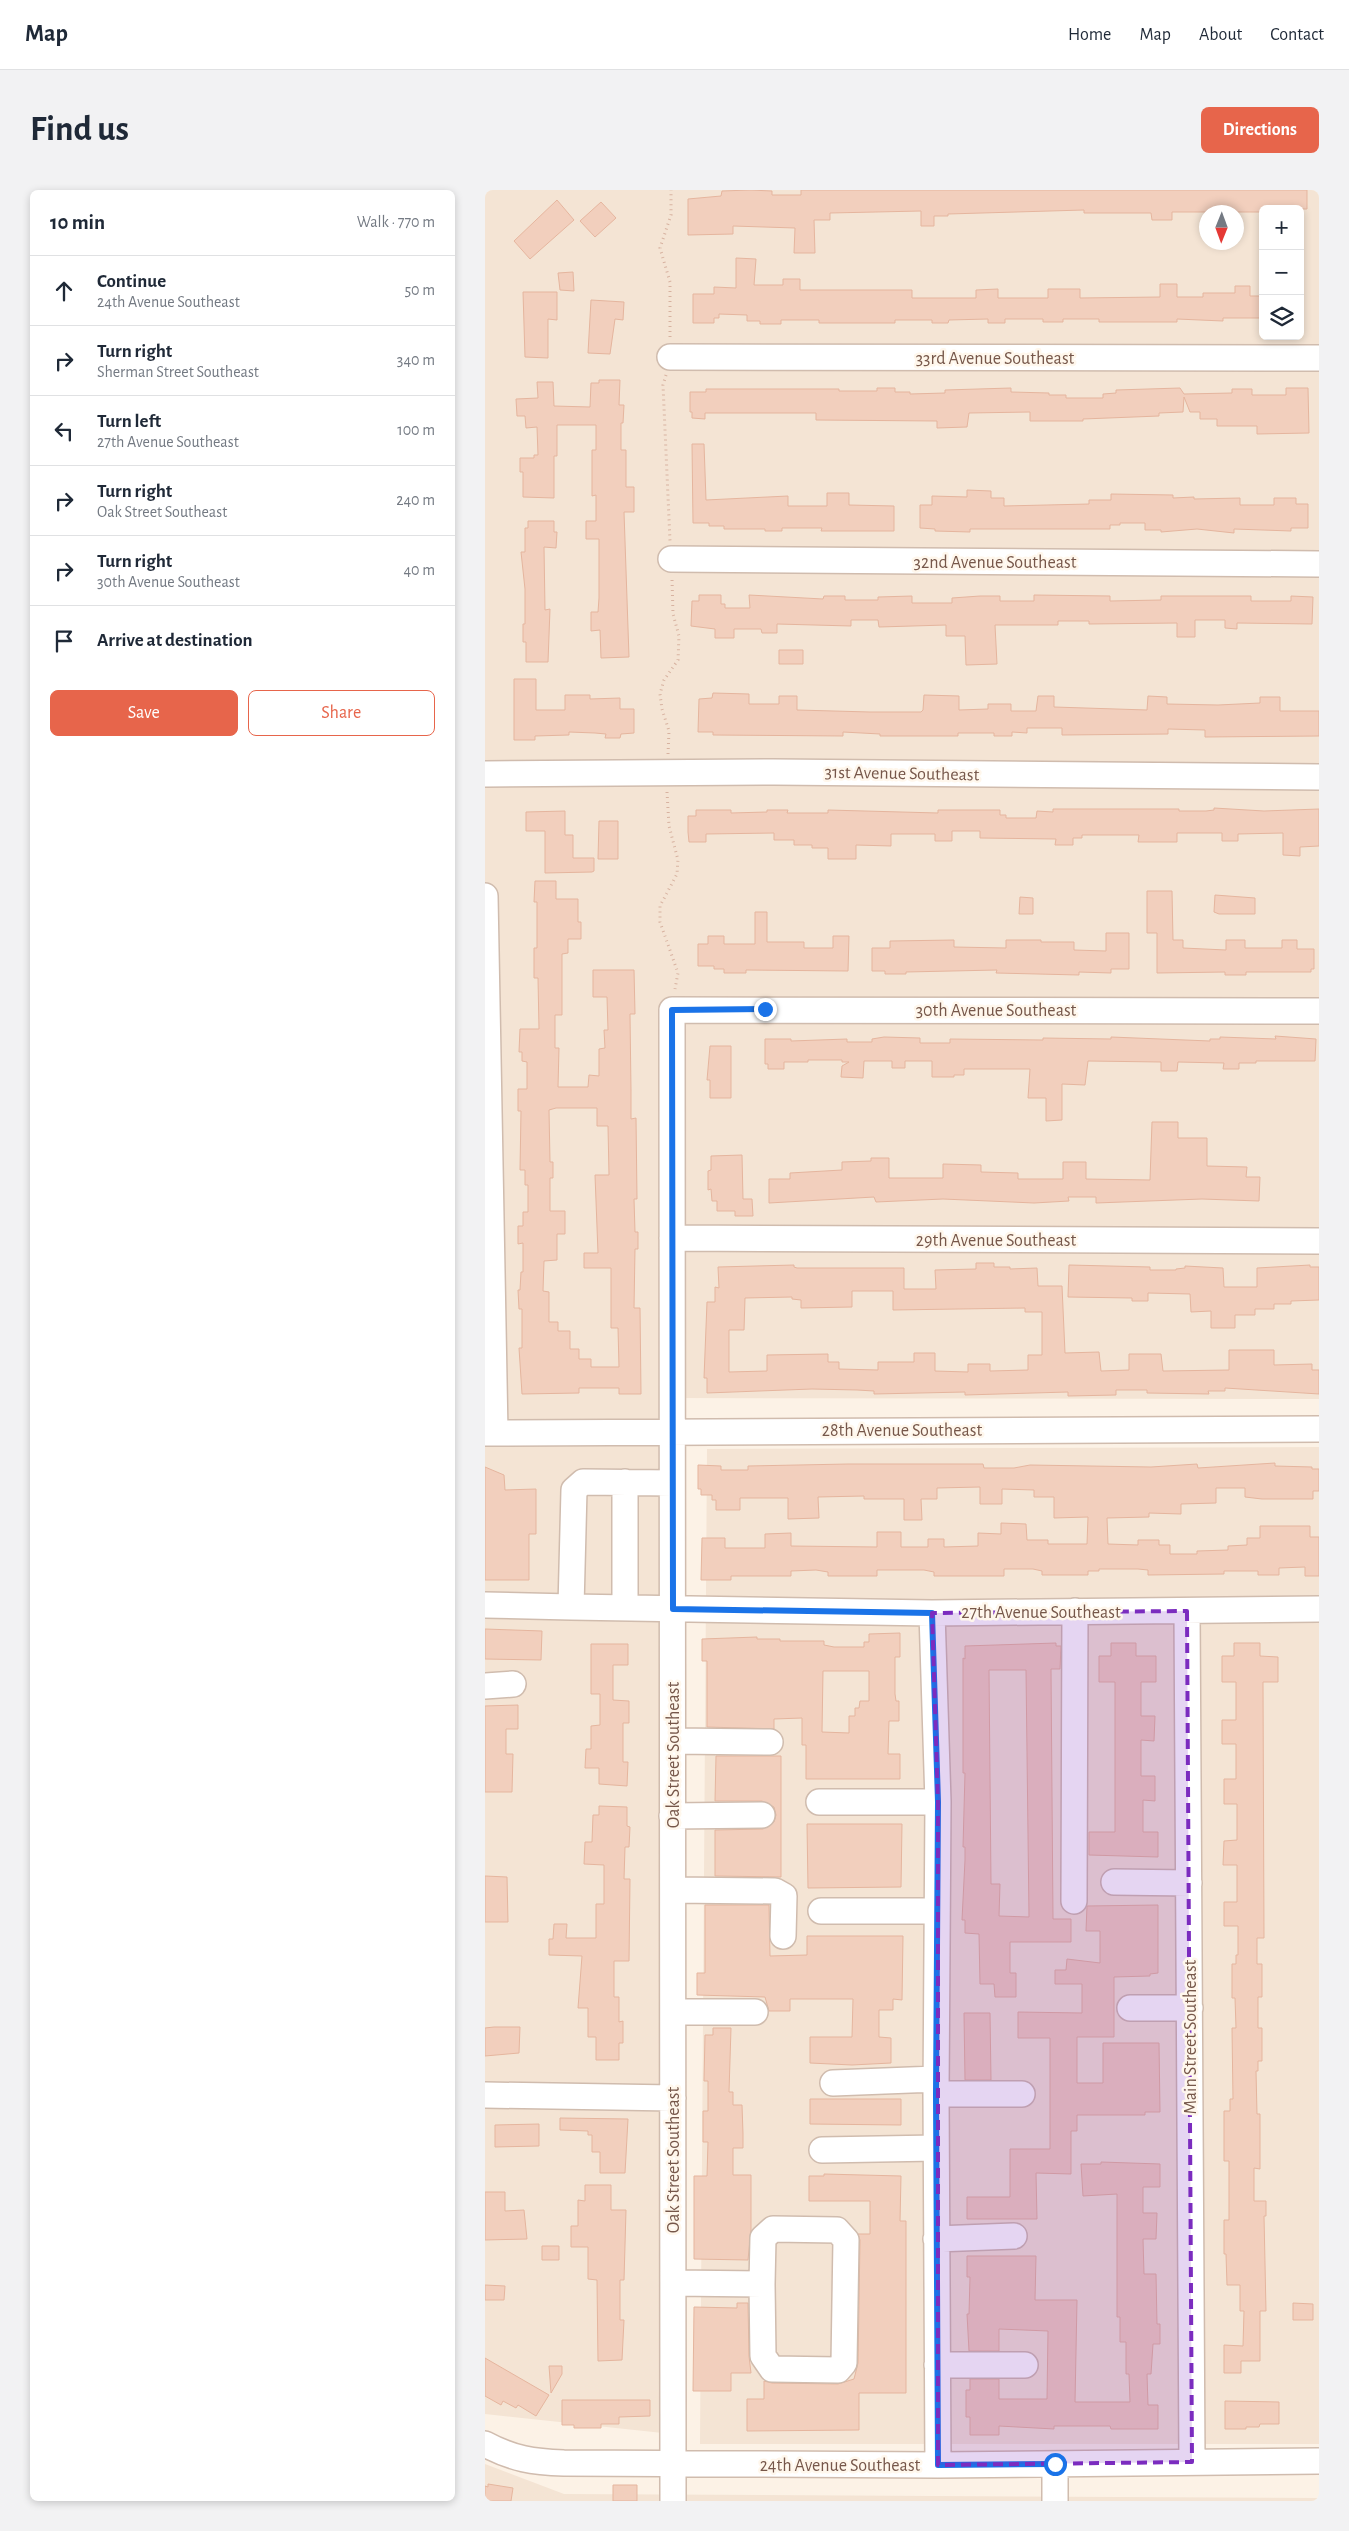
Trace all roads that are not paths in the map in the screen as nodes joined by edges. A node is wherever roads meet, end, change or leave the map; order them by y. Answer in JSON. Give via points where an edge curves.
{"nodes":[{"id":1,"x":670,"y":357,"type":"road end"},
{"id":2,"x":1319,"y":358,"type":"edge"},
{"id":3,"x":671,"y":560,"type":"road end"},
{"id":4,"x":1319,"y":564,"type":"edge"},
{"id":5,"x":485,"y":774,"type":"edge"},
{"id":6,"x":1319,"y":777,"type":"edge"},
{"id":7,"x":485,"y":896,"type":"edge"},
{"id":8,"x":672,"y":1010,"type":"joint"},
{"id":9,"x":1319,"y":1011,"type":"edge"},
{"id":10,"x":487,"y":1185,"type":"edge"},
{"id":11,"x":672,"y":1238,"type":"junction"},
{"id":12,"x":1319,"y":1241,"type":"edge"},
{"id":13,"x":489,"y":1325,"type":"edge"},
{"id":14,"x":1319,"y":1429,"type":"edge"},
{"id":15,"x":672,"y":1431,"type":"junction"},
{"id":16,"x":490,"y":1433,"type":"edge"},
{"id":17,"x":625,"y":1482,"type":"junction"},
{"id":18,"x":672,"y":1483,"type":"junction"},
{"id":19,"x":485,"y":1605,"type":"edge"},
{"id":20,"x":571,"y":1606,"type":"junction"},
{"id":21,"x":625,"y":1608,"type":"junction"},
{"id":22,"x":673,"y":1609,"type":"junction"},
{"id":23,"x":1319,"y":1609,"type":"edge"},
{"id":24,"x":1075,"y":1611,"type":"junction"},
{"id":25,"x":1187,"y":1611,"type":"junction"},
{"id":26,"x":932,"y":1613,"type":"junction"},
{"id":27,"x":513,"y":1684,"type":"dead end"},
{"id":28,"x":485,"y":1686,"type":"edge"},
{"id":29,"x":673,"y":1741,"type":"junction"},
{"id":30,"x":770,"y":1742,"type":"dead end"},
{"id":31,"x":819,"y":1802,"type":"dead end"},
{"id":32,"x":938,"y":1802,"type":"junction"},
{"id":33,"x":673,"y":1816,"type":"junction"},
{"id":34,"x":762,"y":1816,"type":"dead end"},
{"id":35,"x":1113,"y":1882,"type":"dead end"},
{"id":36,"x":1189,"y":1882,"type":"junction"},
{"id":37,"x":673,"y":1890,"type":"junction"},
{"id":38,"x":1074,"y":1901,"type":"dead end"},
{"id":39,"x":821,"y":1911,"type":"dead end"},
{"id":40,"x":937,"y":1911,"type":"junction"},
{"id":41,"x":783,"y":1936,"type":"dead end"},
{"id":42,"x":1130,"y":2008,"type":"dead end"},
{"id":43,"x":1190,"y":2008,"type":"junction"},
{"id":44,"x":673,"y":2012,"type":"junction"},
{"id":45,"x":755,"y":2012,"type":"dead end"},
{"id":46,"x":833,"y":2082,"type":"dead end"},
{"id":47,"x":936,"y":2086,"type":"junction"},
{"id":48,"x":1022,"y":2094,"type":"dead end"},
{"id":49,"x":485,"y":2095,"type":"edge"},
{"id":50,"x":673,"y":2098,"type":"junction"},
{"id":51,"x":936,"y":2148,"type":"junction"},
{"id":52,"x":822,"y":2150,"type":"dead end"},
{"id":53,"x":1014,"y":2236,"type":"dead end"},
{"id":54,"x":936,"y":2239,"type":"junction"},
{"id":55,"x":673,"y":2283,"type":"junction"},
{"id":56,"x":762,"y":2284,"type":"junction"},
{"id":57,"x":1025,"y":2365,"type":"dead end"},
{"id":58,"x":937,"y":2366,"type":"junction"},
{"id":59,"x":485,"y":2444,"type":"edge"},
{"id":60,"x":1319,"y":2461,"type":"edge"},
{"id":61,"x":1192,"y":2462,"type":"junction"},
{"id":62,"x":673,"y":2464,"type":"junction"},
{"id":63,"x":1055,"y":2464,"type":"junction"},
{"id":64,"x":938,"y":2465,"type":"junction"},
{"id":65,"x":673,"y":2501,"type":"edge"},
{"id":66,"x":1055,"y":2501,"type":"edge"}],
"edges":[{"from":1,"to":2,"type":"street","name":"33rd Avenue Southeast"},
{"from":3,"to":4,"type":"street","name":"32nd Avenue Southeast"},
{"from":5,"to":6,"type":"street","name":"31st Avenue Southeast","via":[[784,772]]},
{"from":7,"to":10,"type":"street"},
{"from":8,"to":9,"type":"street","name":"30th Avenue Southeast"},
{"from":8,"to":11,"type":"street","name":"Oak Street Southeast"},
{"from":10,"to":13,"type":"street"},
{"from":11,"to":12,"type":"street","name":"29th Avenue Southeast"},
{"from":11,"to":15,"type":"street","name":"Oak Street Southeast"},
{"from":13,"to":16,"type":"street"},
{"from":14,"to":15,"type":"street","name":"28th Avenue Southeast"},
{"from":15,"to":16,"type":"street","name":"28th Avenue Southeast"},
{"from":15,"to":18,"type":"street","name":"Oak Street Southeast"},
{"from":17,"to":18,"type":"street"},
{"from":17,"to":20,"type":"street","via":[[583,1482],[574,1490]]},
{"from":17,"to":21,"type":"street"},
{"from":18,"to":22,"type":"street","name":"Oak Street Southeast"},
{"from":19,"to":20,"type":"street","name":"27th Avenue Southeast"},
{"from":20,"to":21,"type":"street","name":"27th Avenue Southeast"},
{"from":21,"to":22,"type":"street","name":"27th Avenue Southeast"},
{"from":22,"to":26,"type":"street","name":"27th Avenue Southeast"},
{"from":22,"to":29,"type":"street","name":"Oak Street Southeast"},
{"from":23,"to":25,"type":"street","name":"27th Avenue Southeast"},
{"from":24,"to":25,"type":"street","name":"27th Avenue Southeast"},
{"from":24,"to":26,"type":"street","name":"27th Avenue Southeast"},
{"from":24,"to":38,"type":"street"},
{"from":25,"to":36,"type":"street","name":"Main Street Southeast"},
{"from":26,"to":32,"type":"street"},
{"from":27,"to":28,"type":"street"},
{"from":29,"to":30,"type":"street"},
{"from":29,"to":33,"type":"street","name":"Oak Street Southeast"},
{"from":31,"to":32,"type":"street"},
{"from":32,"to":40,"type":"street"},
{"from":33,"to":34,"type":"street"},
{"from":33,"to":37,"type":"street","name":"Oak Street Southeast"},
{"from":35,"to":36,"type":"street"},
{"from":36,"to":43,"type":"street","name":"Main Street Southeast"},
{"from":37,"to":41,"type":"street","via":[[775,1891],[784,1896]]},
{"from":37,"to":44,"type":"street","name":"Oak Street Southeast"},
{"from":39,"to":40,"type":"street"},
{"from":40,"to":47,"type":"street"},
{"from":42,"to":43,"type":"street"},
{"from":43,"to":61,"type":"street","name":"Main Street Southeast"},
{"from":44,"to":45,"type":"street"},
{"from":44,"to":50,"type":"street","name":"Oak Street Southeast"},
{"from":46,"to":47,"type":"street"},
{"from":47,"to":48,"type":"street"},
{"from":47,"to":51,"type":"street"},
{"from":49,"to":50,"type":"street"},
{"from":50,"to":55,"type":"street","name":"Oak Street Southeast"},
{"from":51,"to":52,"type":"street"},
{"from":51,"to":54,"type":"street"},
{"from":53,"to":54,"type":"street"},
{"from":54,"to":58,"type":"street"},
{"from":55,"to":56,"type":"street"},
{"from":55,"to":62,"type":"street","name":"Oak Street Southeast"},
{"from":56,"to":56,"type":"street","via":[[763,2356],[773,2369],[838,2370],[844,2363],[846,2240],[837,2230],[773,2229],[763,2238]]},
{"from":57,"to":58,"type":"street"},
{"from":58,"to":64,"type":"street"},
{"from":59,"to":62,"type":"street","name":"24th Avenue Southeast","via":[[507,2456],[535,2462]]},
{"from":60,"to":61,"type":"street","name":"24th Avenue Southeast"},
{"from":61,"to":63,"type":"street","name":"24th Avenue Southeast"},
{"from":62,"to":64,"type":"street","name":"24th Avenue Southeast"},
{"from":62,"to":65,"type":"street","name":"Oak Street Southeast"},
{"from":63,"to":64,"type":"street","name":"24th Avenue Southeast"},
{"from":63,"to":66,"type":"street"}]}
